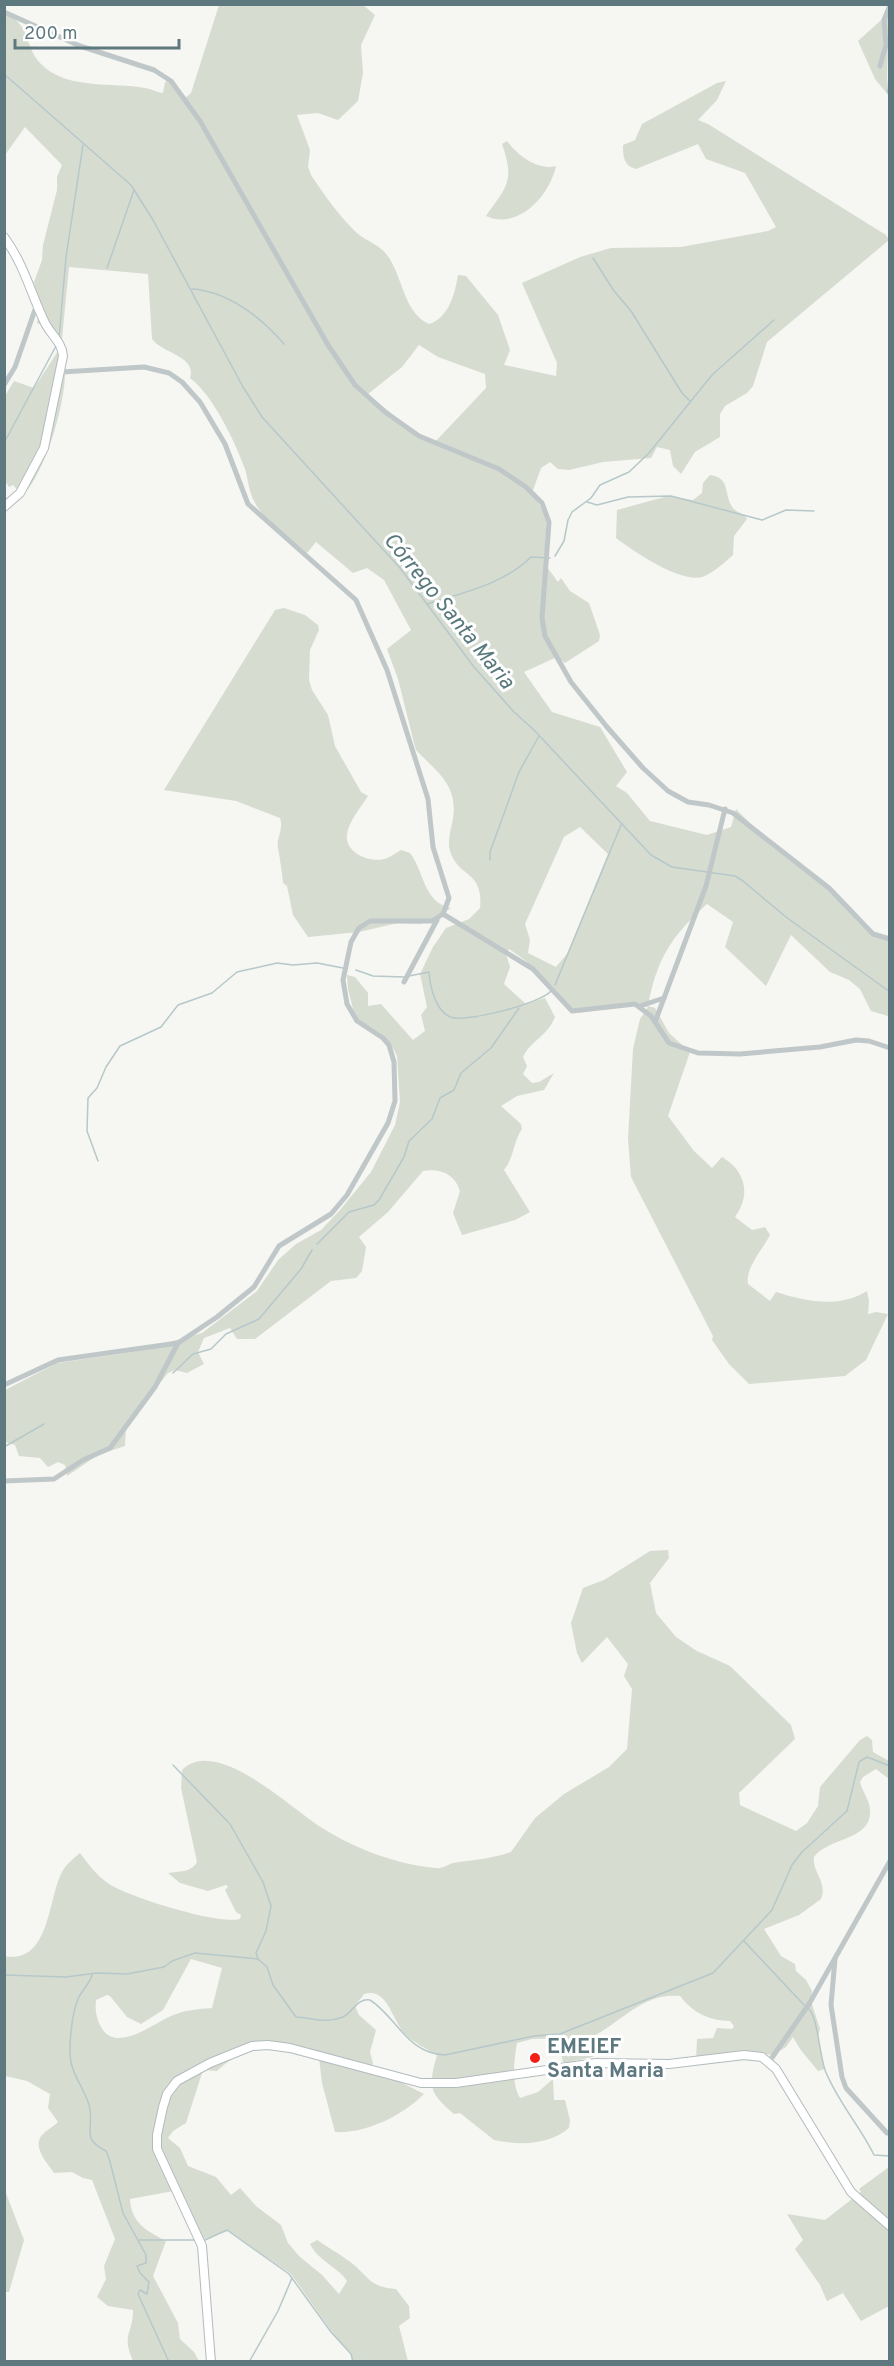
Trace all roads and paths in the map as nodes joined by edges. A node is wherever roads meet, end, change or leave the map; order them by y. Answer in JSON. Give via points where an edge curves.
{"nodes":[{"id":1,"x":889,"y":6,"type":"edge"},
{"id":2,"x":4,"y":12,"type":"edge"},
{"id":3,"x":880,"y":66,"type":"dead end"},
{"id":4,"x":4,"y":237,"type":"edge"},
{"id":5,"x":37,"y":304,"type":"junction"},
{"id":6,"x":62,"y":372,"type":"junction"},
{"id":7,"x":4,"y":385,"type":"edge"},
{"id":8,"x":4,"y":507,"type":"edge"},
{"id":9,"x":725,"y":809,"type":"junction"},
{"id":10,"x":442,"y":914,"type":"junction"},
{"id":11,"x":890,"y":939,"type":"edge"},
{"id":12,"x":404,"y":982,"type":"dead end"},
{"id":13,"x":664,"y":998,"type":"junction"},
{"id":14,"x":640,"y":1006,"type":"junction"},
{"id":15,"x":655,"y":1022,"type":"junction"},
{"id":16,"x":890,"y":1048,"type":"edge"},
{"id":17,"x":178,"y":1343,"type":"junction"},
{"id":18,"x":4,"y":1385,"type":"edge"},
{"id":19,"x":4,"y":1481,"type":"edge"},
{"id":20,"x":890,"y":1861,"type":"edge"},
{"id":21,"x":836,"y":1954,"type":"junction"},
{"id":22,"x":770,"y":2062,"type":"junction"},
{"id":23,"x":886,"y":2133,"type":"dead end"},
{"id":24,"x":890,"y":2226,"type":"edge"},
{"id":25,"x":211,"y":2361,"type":"edge"}],
"edges":[{"from":1,"to":3,"type":"street"},
{"from":2,"to":9,"type":"street","via":[[80,46],[154,70],[171,81],[200,121],[328,345],[355,385],[419,436],[499,469],[542,503],[549,522],[542,626],[554,656],[582,697],[668,791],[688,802]]},
{"from":4,"to":5,"type":"street","via":[[21,263]]},
{"from":5,"to":6,"type":"street","via":[[60,343]]},
{"from":5,"to":7,"type":"street","via":[[15,367]]},
{"from":6,"to":8,"type":"street","via":[[44,448],[27,482]]},
{"from":6,"to":10,"type":"street","via":[[136,366],[157,369],[182,382],[200,402],[225,444],[248,504],[356,600],[387,670],[429,804],[433,847],[448,894]]},
{"from":9,"to":11,"type":"street","via":[[829,888],[873,934]]},
{"from":9,"to":13,"type":"street","via":[[710,873]]},
{"from":10,"to":12,"type":"street"},
{"from":10,"to":14,"type":"street","via":[[533,969],[572,1011],[626,1004]]},
{"from":10,"to":17,"type":"street","via":[[425,923],[370,921],[359,927],[351,942],[343,980],[347,1004],[357,1021],[389,1046],[394,1062],[395,1101],[390,1119],[347,1195],[328,1218],[276,1250],[254,1287]]},
{"from":13,"to":14,"type":"street"},
{"from":13,"to":15,"type":"street"},
{"from":14,"to":15,"type":"street"},
{"from":15,"to":16,"type":"street","via":[[669,1043],[698,1053],[741,1054],[856,1040]]},
{"from":17,"to":18,"type":"street","via":[[67,1358],[38,1367]]},
{"from":17,"to":19,"type":"street","via":[[155,1388],[110,1448],[54,1479]]},
{"from":20,"to":21,"type":"street"},
{"from":21,"to":22,"type":"street","via":[[804,2014]]},
{"from":21,"to":23,"type":"street","via":[[831,2005],[842,2077],[846,2088]]},
{"from":22,"to":24,"type":"street","via":[[851,2192]]},
{"from":22,"to":25,"type":"street","via":[[744,2055],[669,2064],[596,2063],[456,2083],[421,2083],[268,2045],[247,2047],[189,2073],[167,2094],[156,2144],[202,2246]]}]}
